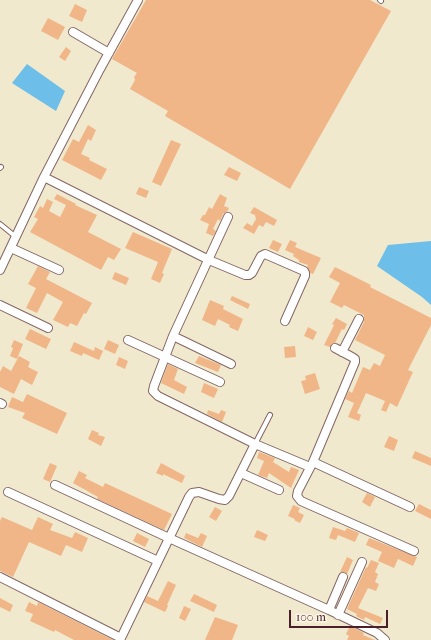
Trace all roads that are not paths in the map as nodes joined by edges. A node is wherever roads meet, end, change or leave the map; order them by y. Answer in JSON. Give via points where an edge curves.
{"nodes":[{"id":1,"x":138,"y":0,"type":"edge"},
{"id":2,"x":73,"y":32,"type":"dead end"},
{"id":3,"x":109,"y":53,"type":"junction"},
{"id":4,"x":44,"y":177,"type":"junction"},
{"id":5,"x":228,"y":217,"type":"dead end"},
{"id":6,"x":0,"y":224,"type":"edge"},
{"id":7,"x":16,"y":237,"type":"junction"},
{"id":8,"x":11,"y":248,"type":"junction"},
{"id":9,"x":209,"y":260,"type":"junction"},
{"id":10,"x":0,"y":270,"type":"edge"},
{"id":11,"x":59,"y":270,"type":"dead end"},
{"id":12,"x":0,"y":305,"type":"edge"},
{"id":13,"x":359,"y":319,"type":"dead end"},
{"id":14,"x":285,"y":321,"type":"dead end"},
{"id":15,"x":48,"y":328,"type":"dead end"},
{"id":16,"x":173,"y":336,"type":"junction"},
{"id":17,"x":128,"y":340,"type":"dead end"},
{"id":18,"x":165,"y":357,"type":"junction"},
{"id":19,"x":231,"y":364,"type":"dead end"},
{"id":20,"x":220,"y":382,"type":"dead end"},
{"id":21,"x":270,"y":415,"type":"dead end"},
{"id":22,"x":255,"y":444,"type":"junction"},
{"id":23,"x":311,"y":465,"type":"junction"},
{"id":24,"x":241,"y":473,"type":"junction"},
{"id":25,"x":55,"y":485,"type":"dead end"},
{"id":26,"x":279,"y":490,"type":"dead end"},
{"id":27,"x":8,"y":492,"type":"dead end"},
{"id":28,"x":410,"y":507,"type":"dead end"},
{"id":29,"x":169,"y":538,"type":"junction"},
{"id":30,"x":414,"y":551,"type":"dead end"},
{"id":31,"x":158,"y":561,"type":"junction"},
{"id":32,"x":362,"y":562,"type":"dead end"},
{"id":33,"x":0,"y":577,"type":"edge"},
{"id":34,"x":343,"y":577,"type":"dead end"},
{"id":35,"x":329,"y":610,"type":"junction"},
{"id":36,"x":338,"y":615,"type":"junction"},
{"id":37,"x":121,"y":639,"type":"edge"},
{"id":38,"x":385,"y":640,"type":"edge"}],
"edges":[{"from":1,"to":3,"type":"street"},
{"from":2,"to":3,"type":"street"},
{"from":3,"to":4,"type":"street"},
{"from":4,"to":7,"type":"street"},
{"from":4,"to":9,"type":"street"},
{"from":5,"to":9,"type":"street"},
{"from":6,"to":7,"type":"lane"},
{"from":7,"to":8,"type":"street"},
{"from":8,"to":10,"type":"street"},
{"from":8,"to":11,"type":"street"},
{"from":9,"to":14,"type":"street","via":[[249,276],[261,256],[265,254],[304,271],[305,276]]},
{"from":9,"to":16,"type":"street"},
{"from":12,"to":15,"type":"street"},
{"from":13,"to":23,"type":"street","via":[[338,350],[355,359],[355,362]]},
{"from":16,"to":18,"type":"street"},
{"from":16,"to":19,"type":"street"},
{"from":17,"to":18,"type":"street"},
{"from":18,"to":20,"type":"street"},
{"from":18,"to":22,"type":"street","via":[[153,391],[158,396]]},
{"from":21,"to":22,"type":"lane"},
{"from":22,"to":23,"type":"street"},
{"from":22,"to":24,"type":"street"},
{"from":23,"to":28,"type":"street"},
{"from":23,"to":30,"type":"street","via":[[298,491],[297,496],[301,501]]},
{"from":24,"to":26,"type":"street"},
{"from":24,"to":29,"type":"street","via":[[225,500],[199,492],[192,493]]},
{"from":25,"to":29,"type":"street"},
{"from":27,"to":31,"type":"street"},
{"from":29,"to":31,"type":"street"},
{"from":29,"to":35,"type":"street"},
{"from":31,"to":37,"type":"street"},
{"from":32,"to":36,"type":"street"},
{"from":33,"to":37,"type":"street"},
{"from":34,"to":35,"type":"street"},
{"from":35,"to":36,"type":"street"},
{"from":36,"to":38,"type":"street","via":[[377,633]]}]}
